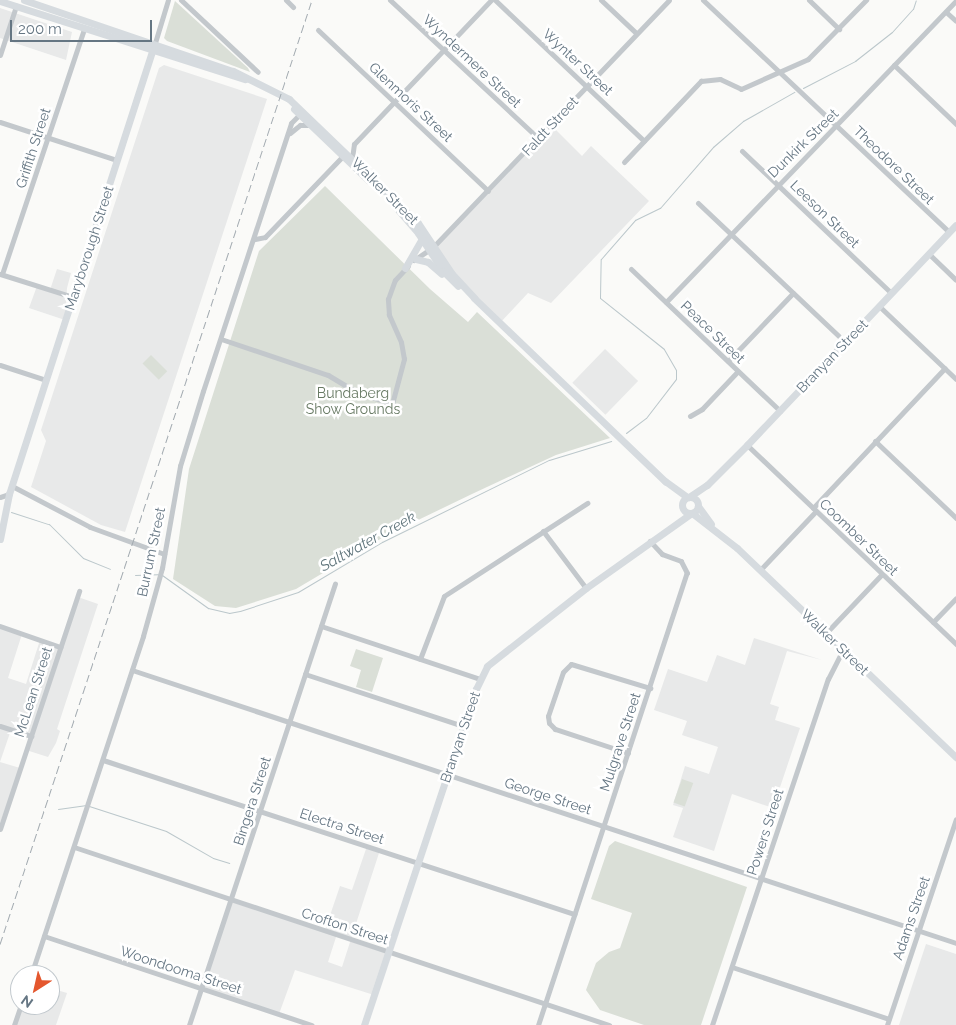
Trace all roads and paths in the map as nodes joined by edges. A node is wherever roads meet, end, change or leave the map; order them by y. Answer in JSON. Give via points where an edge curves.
{"nodes":[{"id":1,"x":24,"y":0,"type":"edge"},
{"id":2,"x":168,"y":0,"type":"edge"},
{"id":3,"x":181,"y":0,"type":"edge"},
{"id":4,"x":286,"y":0,"type":"edge"},
{"id":5,"x":390,"y":0,"type":"edge"},
{"id":6,"x":491,"y":0,"type":"edge"},
{"id":7,"x":495,"y":0,"type":"edge"},
{"id":8,"x":601,"y":0,"type":"edge"},
{"id":9,"x":669,"y":0,"type":"edge"},
{"id":10,"x":703,"y":0,"type":"edge"},
{"id":11,"x":809,"y":0,"type":"edge"},
{"id":12,"x":866,"y":0,"type":"edge"},
{"id":13,"x":0,"y":1,"type":"edge"},
{"id":14,"x":956,"y":1,"type":"edge"},
{"id":15,"x":16,"y":6,"type":"junction"},
{"id":16,"x":293,"y":7,"type":"dead end"},
{"id":17,"x":946,"y":12,"type":"junction"},
{"id":18,"x":956,"y":21,"type":"edge"},
{"id":19,"x":84,"y":29,"type":"junction"},
{"id":20,"x":839,"y":29,"type":"junction"},
{"id":21,"x":318,"y":30,"type":"dead end"},
{"id":22,"x":636,"y":33,"type":"junction"},
{"id":23,"x":155,"y":42,"type":"junction"},
{"id":24,"x":444,"y":50,"type":"junction"},
{"id":25,"x":152,"y":51,"type":"junction"},
{"id":26,"x":0,"y":55,"type":"edge"},
{"id":27,"x":894,"y":66,"type":"junction"},
{"id":28,"x":258,"y":72,"type":"dead end"},
{"id":29,"x":780,"y":72,"type":"junction"},
{"id":30,"x":253,"y":81,"type":"junction"},
{"id":31,"x":587,"y":86,"type":"junction"},
{"id":32,"x":394,"y":102,"type":"junction"},
{"id":33,"x":301,"y":112,"type":"junction"},
{"id":34,"x":0,"y":122,"type":"edge"},
{"id":35,"x":956,"y":124,"type":"edge"},
{"id":36,"x":311,"y":125,"type":"junction"},
{"id":37,"x":837,"y":126,"type":"junction"},
{"id":38,"x":290,"y":133,"type":"junction"},
{"id":39,"x":48,"y":138,"type":"junction"},
{"id":40,"x":538,"y":138,"type":"junction"},
{"id":41,"x":644,"y":141,"type":"junction"},
{"id":42,"x":354,"y":144,"type":"junction"},
{"id":43,"x":341,"y":150,"type":"junction"},
{"id":44,"x":742,"y":151,"type":"dead end"},
{"id":45,"x":352,"y":158,"type":"junction"},
{"id":46,"x":118,"y":160,"type":"junction"},
{"id":47,"x":624,"y":162,"type":"dead end"},
{"id":48,"x":334,"y":166,"type":"junction"},
{"id":49,"x":778,"y":185,"type":"junction"},
{"id":50,"x":488,"y":191,"type":"junction"},
{"id":51,"x":698,"y":203,"type":"dead end"},
{"id":52,"x":956,"y":225,"type":"edge"},
{"id":53,"x":949,"y":232,"type":"junction"},
{"id":54,"x":730,"y":234,"type":"junction"},
{"id":55,"x":422,"y":239,"type":"junction"},
{"id":56,"x":255,"y":240,"type":"junction"},
{"id":57,"x":432,"y":248,"type":"junction"},
{"id":58,"x":929,"y":254,"type":"junction"},
{"id":59,"x":416,"y":259,"type":"junction"},
{"id":60,"x":406,"y":268,"type":"junction"},
{"id":61,"x":631,"y":270,"type":"dead end"},
{"id":62,"x":1,"y":274,"type":"edge"},
{"id":63,"x":956,"y":280,"type":"edge"},
{"id":64,"x":466,"y":292,"type":"junction"},
{"id":65,"x":793,"y":293,"type":"junction"},
{"id":66,"x":891,"y":293,"type":"junction"},
{"id":67,"x":73,"y":297,"type":"junction"},
{"id":68,"x":474,"y":298,"type":"junction"},
{"id":69,"x":666,"y":302,"type":"junction"},
{"id":70,"x":879,"y":306,"type":"junction"},
{"id":71,"x":221,"y":339,"type":"junction"},
{"id":72,"x":845,"y":342,"type":"junction"},
{"id":73,"x":728,"y":361,"type":"junction"},
{"id":74,"x":0,"y":365,"type":"edge"},
{"id":75,"x":944,"y":368,"type":"junction"},
{"id":76,"x":738,"y":371,"type":"junction"},
{"id":77,"x":956,"y":379,"type":"edge"},
{"id":78,"x":46,"y":380,"type":"junction"},
{"id":79,"x":780,"y":410,"type":"junction"},
{"id":80,"x":690,"y":416,"type":"dead end"},
{"id":81,"x":875,"y":441,"type":"junction"},
{"id":82,"x":747,"y":446,"type":"junction"},
{"id":83,"x":665,"y":481,"type":"junction"},
{"id":84,"x":707,"y":485,"type":"junction"},
{"id":85,"x":10,"y":492,"type":"junction"},
{"id":86,"x":0,"y":497,"type":"edge"},
{"id":87,"x":688,"y":497,"type":"junction"},
{"id":88,"x":587,"y":503,"type":"dead end"},
{"id":89,"x":698,"y":504,"type":"junction"},
{"id":90,"x":681,"y":507,"type":"junction"},
{"id":91,"x":814,"y":510,"type":"junction"},
{"id":92,"x":691,"y":513,"type":"junction"},
{"id":93,"x":0,"y":516,"type":"edge"},
{"id":94,"x":956,"y":518,"type":"edge"},
{"id":95,"x":714,"y":527,"type":"junction"},
{"id":96,"x":667,"y":528,"type":"junction"},
{"id":97,"x":543,"y":531,"type":"junction"},
{"id":98,"x":0,"y":539,"type":"edge"},
{"id":99,"x":650,"y":540,"type":"junction"},
{"id":100,"x":164,"y":554,"type":"junction"},
{"id":101,"x":760,"y":570,"type":"junction"},
{"id":102,"x":882,"y":574,"type":"junction"},
{"id":103,"x":336,"y":584,"type":"dead end"},
{"id":104,"x":586,"y":588,"type":"junction"},
{"id":105,"x":79,"y":591,"type":"dead end"},
{"id":106,"x":956,"y":598,"type":"edge"},
{"id":107,"x":933,"y":622,"type":"junction"},
{"id":108,"x":0,"y":626,"type":"edge"},
{"id":109,"x":321,"y":626,"type":"junction"},
{"id":110,"x":826,"y":633,"type":"junction"},
{"id":111,"x":956,"y":644,"type":"edge"},
{"id":112,"x":60,"y":647,"type":"junction"},
{"id":113,"x":844,"y":649,"type":"junction"},
{"id":114,"x":420,"y":660,"type":"junction"},
{"id":115,"x":132,"y":670,"type":"junction"},
{"id":116,"x":305,"y":674,"type":"junction"},
{"id":117,"x":480,"y":679,"type":"junction"},
{"id":118,"x":650,"y":688,"type":"junction"},
{"id":119,"x":290,"y":722,"type":"junction"},
{"id":120,"x":0,"y":726,"type":"edge"},
{"id":121,"x":463,"y":726,"type":"junction"},
{"id":122,"x":31,"y":736,"type":"junction"},
{"id":123,"x":628,"y":753,"type":"junction"},
{"id":124,"x":956,"y":757,"type":"edge"},
{"id":125,"x":103,"y":760,"type":"junction"},
{"id":126,"x":447,"y":775,"type":"junction"},
{"id":127,"x":261,"y":811,"type":"junction"},
{"id":128,"x":956,"y":819,"type":"edge"},
{"id":129,"x":1,"y":826,"type":"edge"},
{"id":130,"x":604,"y":826,"type":"junction"},
{"id":131,"x":74,"y":847,"type":"junction"},
{"id":132,"x":418,"y":863,"type":"junction"},
{"id":133,"x":762,"y":878,"type":"junction"},
{"id":134,"x":231,"y":900,"type":"junction"},
{"id":135,"x":575,"y":914,"type":"junction"},
{"id":136,"x":918,"y":930,"type":"junction"},
{"id":137,"x":44,"y":936,"type":"junction"},
{"id":138,"x":956,"y":943,"type":"edge"},
{"id":139,"x":388,"y":952,"type":"junction"},
{"id":140,"x":34,"y":965,"type":"edge"},
{"id":141,"x":732,"y":967,"type":"junction"},
{"id":142,"x":202,"y":988,"type":"junction"},
{"id":143,"x":545,"y":1004,"type":"junction"},
{"id":144,"x":888,"y":1022,"type":"edge"},
{"id":145,"x":190,"y":1025,"type":"edge"},
{"id":146,"x":312,"y":1025,"type":"edge"},
{"id":147,"x":364,"y":1025,"type":"edge"},
{"id":148,"x":538,"y":1025,"type":"edge"},
{"id":149,"x":609,"y":1025,"type":"edge"},
{"id":150,"x":712,"y":1025,"type":"edge"}],
"edges":[{"from":1,"to":23,"type":"main road","name":"Walker Street"},
{"from":2,"to":23,"type":"street","name":"Maryborough Street"},
{"from":3,"to":28,"type":"street"},
{"from":4,"to":16,"type":"street"},
{"from":5,"to":24,"type":"street","name":"Wyndermere Street"},
{"from":6,"to":24,"type":"street"},
{"from":7,"to":31,"type":"street","name":"Wynter Street"},
{"from":8,"to":22,"type":"street"},
{"from":9,"to":22,"type":"street","name":"Faldt Street"},
{"from":10,"to":29,"type":"street","name":"Theodore Street"},
{"from":11,"to":20,"type":"street"},
{"from":12,"to":20,"type":"street"},
{"from":13,"to":15,"type":"main road","name":"Walker Street"},
{"from":14,"to":17,"type":"street","name":"Dunkirk Street"},
{"from":15,"to":19,"type":"main road","name":"Walker Street"},
{"from":15,"to":26,"type":"street"},
{"from":17,"to":18,"type":"street"},
{"from":17,"to":27,"type":"street","name":"Dunkirk Street"},
{"from":19,"to":25,"type":"main road","name":"Walker Street"},
{"from":19,"to":39,"type":"street","name":"Griffith Street"},
{"from":20,"to":29,"type":"street","via":[[815,54]]},
{"from":21,"to":32,"type":"street","name":"Glenmoris Street"},
{"from":22,"to":31,"type":"street","name":"Faldt Street"},
{"from":23,"to":25,"type":"street","name":"Maryborough Street"},
{"from":23,"to":30,"type":"main road","name":"Walker Street"},
{"from":24,"to":32,"type":"street"},
{"from":24,"to":40,"type":"street","name":"Wyndermere Street"},
{"from":25,"to":30,"type":"main road","name":"Walker Street"},
{"from":25,"to":46,"type":"main road","name":"Maryborough Street"},
{"from":27,"to":35,"type":"street"},
{"from":27,"to":37,"type":"street","name":"Dunkirk Street"},
{"from":29,"to":37,"type":"street","name":"Theodore Street"},
{"from":29,"to":41,"type":"street","via":[[741,89],[720,79],[701,81]]},
{"from":30,"to":33,"type":"main road","name":"Walker Street"},
{"from":31,"to":40,"type":"street","name":"Faldt Street"},
{"from":31,"to":41,"type":"street","name":"Wynter Street"},
{"from":32,"to":42,"type":"street"},
{"from":32,"to":50,"type":"street","name":"Glenmoris Street"},
{"from":33,"to":36,"type":"main road","name":"Walker Street"},
{"from":33,"to":38,"type":"street","name":"Burrum Street","via":[[291,122]]},
{"from":33,"to":43,"type":"main road","name":"Walker Street"},
{"from":34,"to":39,"type":"street"},
{"from":36,"to":38,"type":"street","via":[[300,125]]},
{"from":36,"to":43,"type":"main road","name":"Walker Street"},
{"from":37,"to":49,"type":"street","name":"Dunkirk Street"},
{"from":37,"to":53,"type":"street","name":"Theodore Street"},
{"from":38,"to":56,"type":"street","name":"Burrum Street"},
{"from":39,"to":46,"type":"street"},
{"from":39,"to":62,"type":"street","name":"Griffith Street"},
{"from":40,"to":50,"type":"street","name":"Faldt Street"},
{"from":41,"to":47,"type":"street"},
{"from":42,"to":43,"type":"street"},
{"from":42,"to":45,"type":"street"},
{"from":43,"to":45,"type":"main road","name":"Walker Street"},
{"from":43,"to":48,"type":"street"},
{"from":43,"to":48,"type":"street"},
{"from":43,"to":55,"type":"main road","name":"Walker Street","via":[[407,218]]},
{"from":44,"to":49,"type":"street","name":"Leeson Street"},
{"from":45,"to":57,"type":"main road","name":"Walker Street","via":[[418,223]]},
{"from":46,"to":67,"type":"main road","name":"Maryborough Street"},
{"from":48,"to":56,"type":"street","via":[[265,237]]},
{"from":49,"to":54,"type":"street","name":"Dunkirk Street"},
{"from":49,"to":66,"type":"street","name":"Leeson Street"},
{"from":50,"to":57,"type":"street","name":"Faldt Street"},
{"from":51,"to":54,"type":"street"},
{"from":52,"to":53,"type":"main road","name":"Branyan Street"},
{"from":53,"to":58,"type":"main road","name":"Branyan Street"},
{"from":54,"to":65,"type":"street"},
{"from":54,"to":69,"type":"street","name":"Dunkirk Street"},
{"from":55,"to":57,"type":"main road","name":"Walker Street"},
{"from":55,"to":60,"type":"main road"},
{"from":56,"to":71,"type":"street","name":"Burrum Street"},
{"from":57,"to":59,"type":"street","name":"Faldt Street"},
{"from":57,"to":64,"type":"main road","name":"Walker Street","via":[[443,271]]},
{"from":57,"to":68,"type":"main road","name":"Walker Street"},
{"from":58,"to":63,"type":"street"},
{"from":58,"to":66,"type":"main road","name":"Branyan Street"},
{"from":59,"to":60,"type":"street","name":"Faldt Street"},
{"from":59,"to":64,"type":"main road","via":[[428,262],[453,286]]},
{"from":60,"to":71,"type":"street","name":"Faldt Street","via":[[392,285],[388,299],[389,315],[401,342],[404,359],[392,404],[356,392],[328,375]]},
{"from":61,"to":69,"type":"street","name":"Peace Street"},
{"from":62,"to":67,"type":"street"},
{"from":64,"to":68,"type":"main road","name":"Walker Street"},
{"from":65,"to":72,"type":"street"},
{"from":65,"to":73,"type":"street"},
{"from":66,"to":70,"type":"main road","name":"Branyan Street"},
{"from":67,"to":78,"type":"main road","name":"Maryborough Street"},
{"from":68,"to":83,"type":"main road","name":"Walker Street"},
{"from":69,"to":73,"type":"street","name":"Peace Street"},
{"from":70,"to":72,"type":"main road","name":"Branyan Street"},
{"from":70,"to":75,"type":"street"},
{"from":71,"to":100,"type":"street","name":"Burrum Street","via":[[180,466]]},
{"from":72,"to":79,"type":"main road","name":"Branyan Street"},
{"from":73,"to":76,"type":"street","name":"Peace Street"},
{"from":74,"to":78,"type":"street"},
{"from":75,"to":77,"type":"street"},
{"from":75,"to":81,"type":"street"},
{"from":76,"to":79,"type":"street","name":"Peace Street"},
{"from":76,"to":80,"type":"street","via":[[702,409]]},
{"from":78,"to":85,"type":"main road","name":"Maryborough Street"},
{"from":79,"to":82,"type":"main road","name":"Branyan Street"},
{"from":81,"to":91,"type":"street"},
{"from":81,"to":94,"type":"street"},
{"from":82,"to":84,"type":"main road","name":"Branyan Street"},
{"from":82,"to":91,"type":"street","name":"Coomber Street"},
{"from":83,"to":87,"type":"main road","name":"Walker Street"},
{"from":83,"to":90,"type":"main road","name":"Walker Street"},
{"from":84,"to":87,"type":"main road","name":"Branyan Street"},
{"from":84,"to":89,"type":"main road","name":"Branyan Street"},
{"from":85,"to":86,"type":"street"},
{"from":85,"to":93,"type":"main road","name":"Maryborough Street"},
{"from":85,"to":98,"type":"main road","name":"Maryborough Street"},
{"from":85,"to":100,"type":"street","via":[[90,527]]},
{"from":87,"to":89,"type":"main road","name":"Walker Street"},
{"from":87,"to":90,"type":"main road","name":"Branyan Street"},
{"from":88,"to":97,"type":"street"},
{"from":89,"to":92,"type":"main road","name":"Branyan Street"},
{"from":89,"to":95,"type":"main road","name":"Walker Street"},
{"from":90,"to":92,"type":"main road","name":"Walker Street"},
{"from":90,"to":96,"type":"main road","name":"Branyan Street"},
{"from":91,"to":101,"type":"street"},
{"from":91,"to":102,"type":"street","name":"Coomber Street"},
{"from":92,"to":95,"type":"main road","name":"Walker Street"},
{"from":92,"to":96,"type":"main road","name":"Branyan Street"},
{"from":95,"to":101,"type":"main road","name":"Walker Street"},
{"from":96,"to":99,"type":"main road","name":"Branyan Street"},
{"from":97,"to":104,"type":"street"},
{"from":97,"to":114,"type":"street","via":[[444,596]]},
{"from":99,"to":104,"type":"main road","name":"Branyan Street"},
{"from":99,"to":118,"type":"street","name":"Mulgrave Street","via":[[662,554],[681,562],[687,573]]},
{"from":100,"to":115,"type":"street","name":"Burrum Street"},
{"from":101,"to":110,"type":"main road","name":"Walker Street"},
{"from":102,"to":107,"type":"street","name":"Coomber Street"},
{"from":102,"to":110,"type":"street"},
{"from":103,"to":109,"type":"street","name":"Bingera Street"},
{"from":104,"to":117,"type":"main road","name":"Branyan Street","via":[[505,649],[487,666]]},
{"from":105,"to":112,"type":"street","name":"McLean Street"},
{"from":106,"to":107,"type":"street"},
{"from":107,"to":111,"type":"street","name":"Coomber Street"},
{"from":108,"to":112,"type":"street"},
{"from":109,"to":114,"type":"street"},
{"from":109,"to":116,"type":"street","name":"Bingera Street"},
{"from":110,"to":113,"type":"main road","name":"Walker Street"},
{"from":112,"to":122,"type":"street","name":"McLean Street"},
{"from":113,"to":124,"type":"main road","name":"Walker Street"},
{"from":113,"to":133,"type":"street","name":"Powers Street","via":[[828,679]]},
{"from":114,"to":117,"type":"street"},
{"from":115,"to":119,"type":"street","name":"George Street"},
{"from":115,"to":125,"type":"street","name":"Burrum Street"},
{"from":116,"to":119,"type":"street","name":"Bingera Street"},
{"from":116,"to":121,"type":"street"},
{"from":117,"to":121,"type":"main road","name":"Branyan Street"},
{"from":118,"to":123,"type":"street","name":"Mulgrave Street"},
{"from":118,"to":123,"type":"street","via":[[574,664],[563,672],[551,707],[548,720],[554,728]]},
{"from":119,"to":126,"type":"street","name":"George Street"},
{"from":119,"to":127,"type":"street","name":"Bingera Street"},
{"from":120,"to":122,"type":"street"},
{"from":121,"to":126,"type":"main road","name":"Branyan Street"},
{"from":122,"to":129,"type":"street","name":"McLean Street"},
{"from":123,"to":130,"type":"street","name":"Mulgrave Street"},
{"from":125,"to":127,"type":"street","name":"Electra Street"},
{"from":125,"to":131,"type":"street","name":"Burrum Street"},
{"from":126,"to":130,"type":"street","name":"George Street"},
{"from":126,"to":132,"type":"main road","name":"Branyan Street"},
{"from":127,"to":132,"type":"street","name":"Electra Street"},
{"from":127,"to":134,"type":"street","name":"Bingera Street"},
{"from":128,"to":136,"type":"street","name":"Adams Street"},
{"from":130,"to":133,"type":"street","name":"George Street"},
{"from":130,"to":135,"type":"street","name":"Mulgrave Street"},
{"from":131,"to":134,"type":"street","name":"Crofton Street"},
{"from":131,"to":137,"type":"street","name":"Burrum Street"},
{"from":132,"to":135,"type":"street","name":"Electra Street"},
{"from":132,"to":139,"type":"main road","name":"Branyan Street"},
{"from":133,"to":136,"type":"street","name":"George Street"},
{"from":133,"to":141,"type":"street","name":"Powers Street"},
{"from":134,"to":139,"type":"street","name":"Crofton Street"},
{"from":134,"to":142,"type":"street","name":"Bingera Street"},
{"from":135,"to":143,"type":"street","name":"Mulgrave Street"},
{"from":136,"to":138,"type":"street","name":"George Street"},
{"from":136,"to":144,"type":"street","name":"Adams Street"},
{"from":137,"to":140,"type":"street","name":"Burrum Street"},
{"from":137,"to":142,"type":"street","name":"Woondooma Street"},
{"from":139,"to":143,"type":"street","name":"Crofton Street"},
{"from":139,"to":147,"type":"main road","name":"Branyan Street"},
{"from":141,"to":144,"type":"street"},
{"from":141,"to":150,"type":"street","name":"Powers Street"},
{"from":142,"to":145,"type":"street","name":"Bingera Street"},
{"from":142,"to":146,"type":"street","name":"Woondooma Street"},
{"from":143,"to":148,"type":"street","name":"Mulgrave Street"},
{"from":143,"to":149,"type":"street","name":"Crofton Street"}]}
